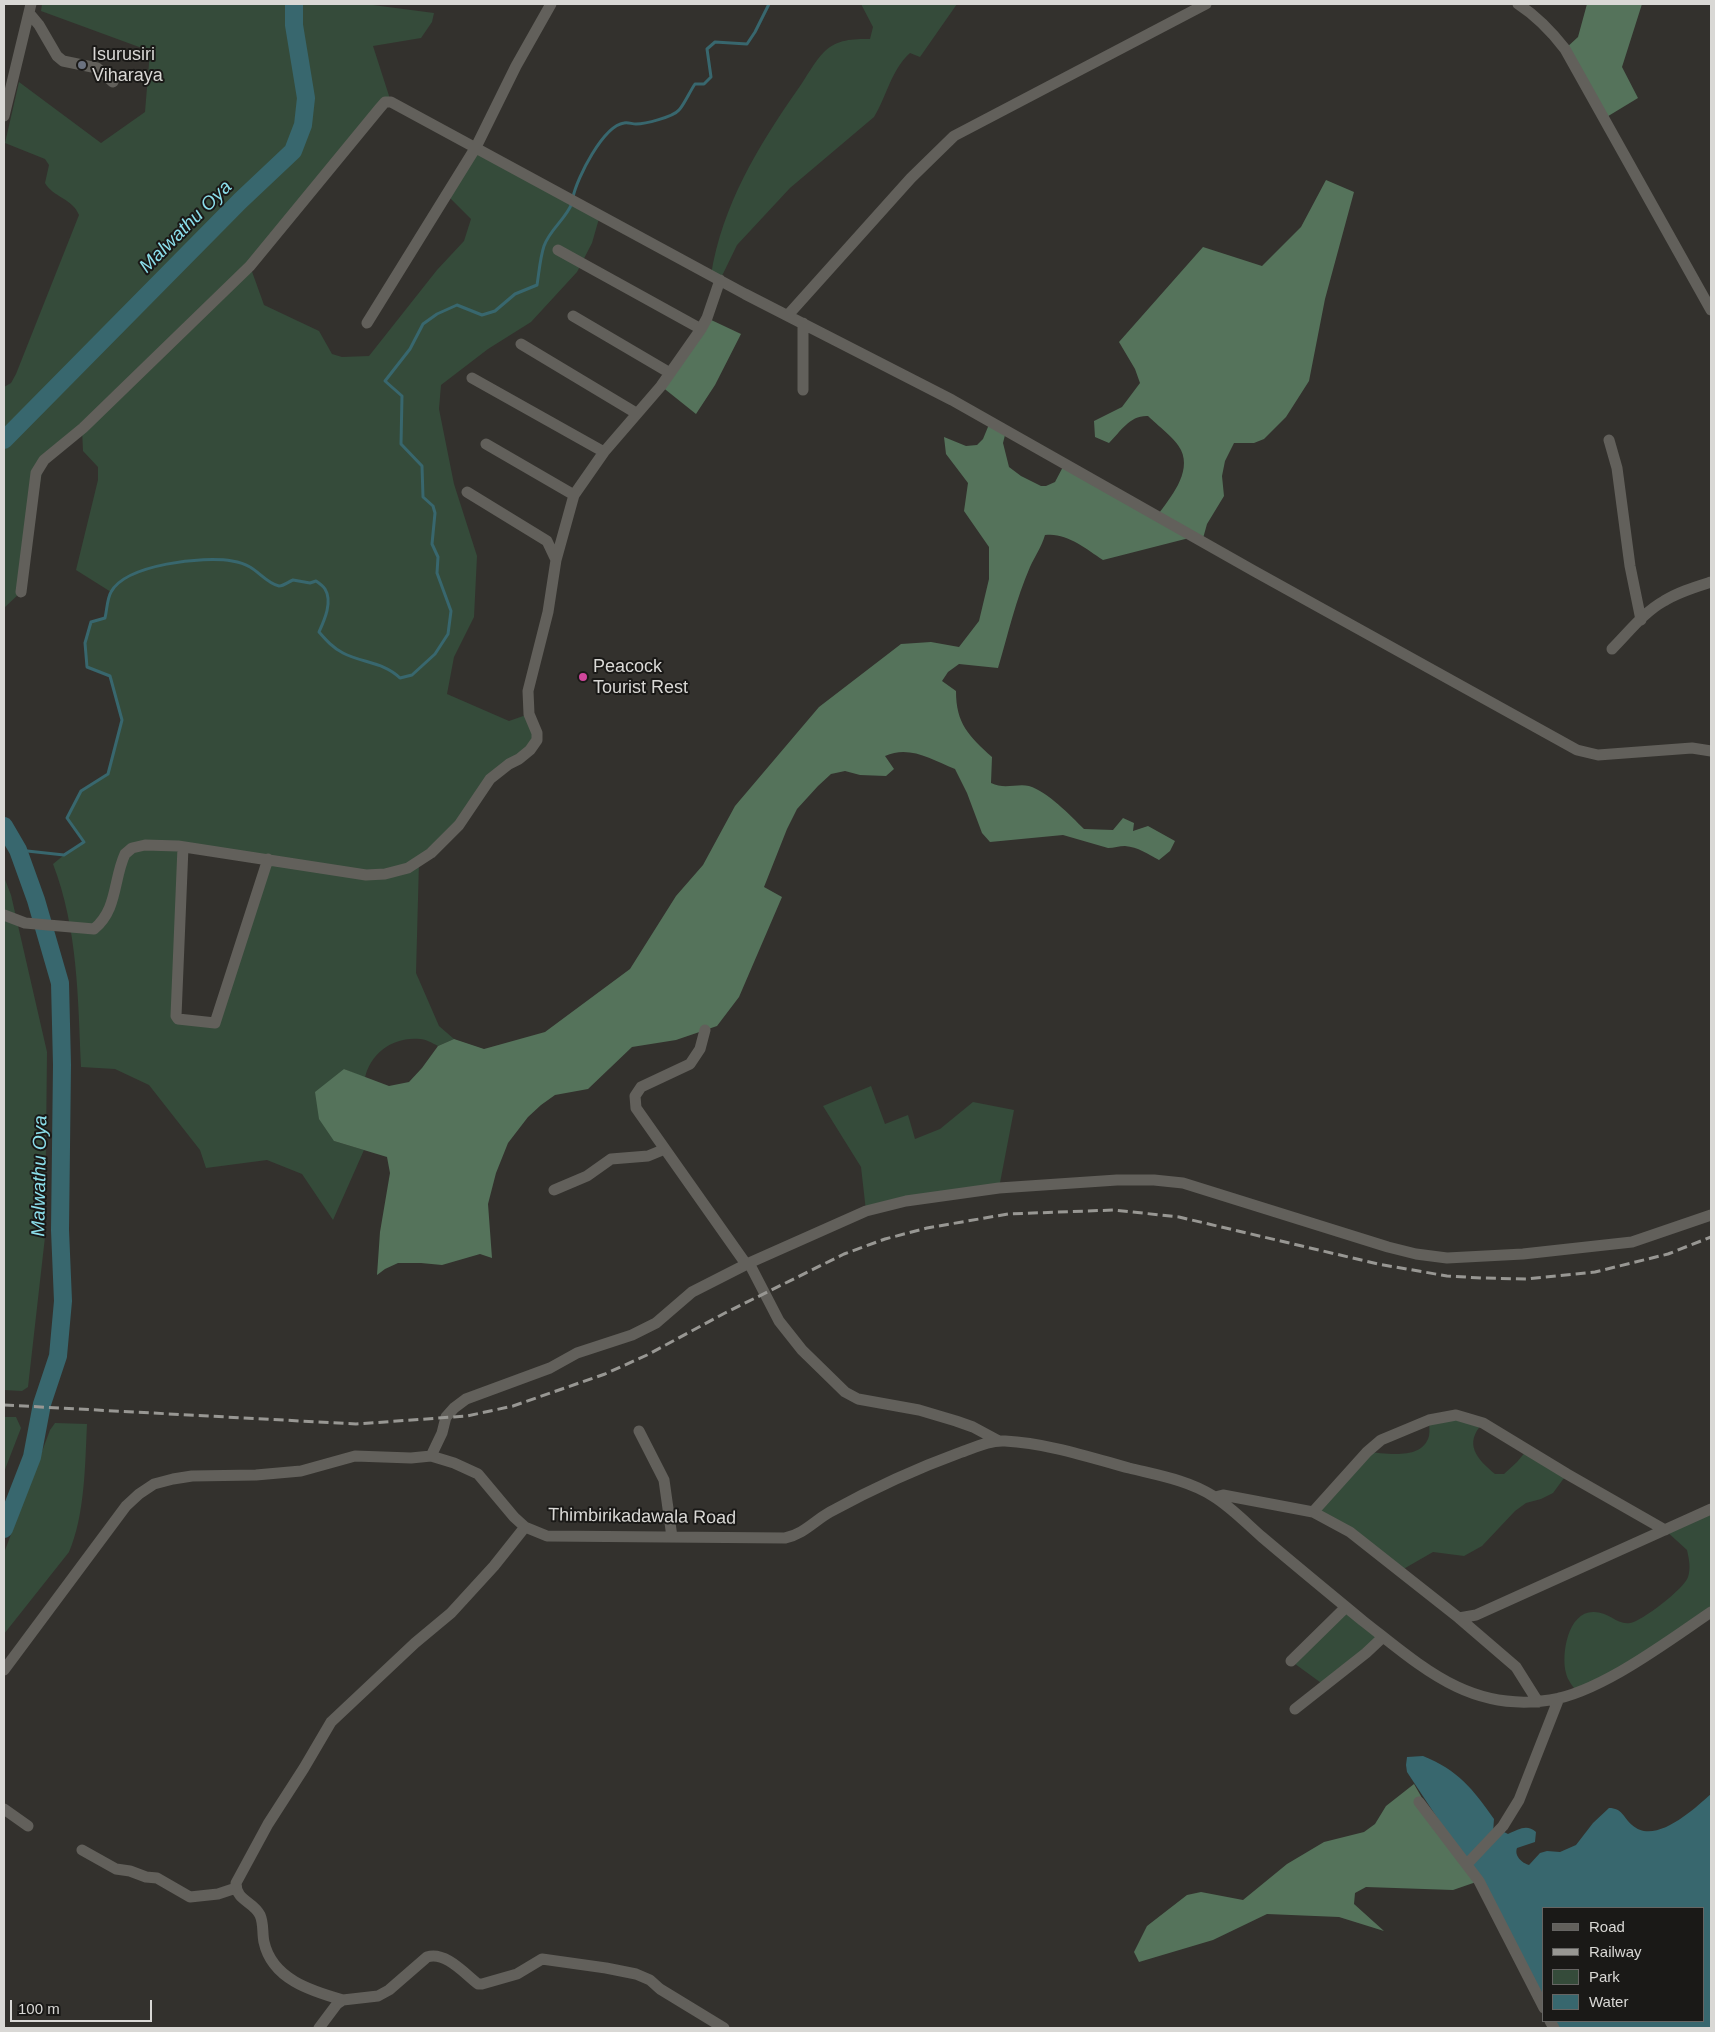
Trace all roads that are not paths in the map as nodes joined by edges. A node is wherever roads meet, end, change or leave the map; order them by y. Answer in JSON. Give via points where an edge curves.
{"nodes":[{"id":1,"x":551,"y":4,"type":"edge"},
{"id":2,"x":1206,"y":4,"type":"edge"},
{"id":3,"x":1518,"y":4,"type":"edge"},
{"id":4,"x":30,"y":8,"type":"edge"},
{"id":5,"x":113,"y":82,"type":"dead end"},
{"id":6,"x":4,"y":116,"type":"edge"},
{"id":7,"x":476,"y":147,"type":"junction"},
{"id":8,"x":558,"y":250,"type":"dead end"},
{"id":9,"x":720,"y":280,"type":"junction"},
{"id":10,"x":1711,"y":310,"type":"edge"},
{"id":11,"x":788,"y":315,"type":"junction"},
{"id":12,"x":573,"y":316,"type":"dead end"},
{"id":13,"x":367,"y":323,"type":"dead end"},
{"id":14,"x":803,"y":323,"type":"junction"},
{"id":15,"x":701,"y":329,"type":"junction"},
{"id":16,"x":521,"y":344,"type":"dead end"},
{"id":17,"x":670,"y":373,"type":"junction"},
{"id":18,"x":472,"y":378,"type":"dead end"},
{"id":19,"x":803,"y":390,"type":"dead end"},
{"id":20,"x":636,"y":413,"type":"junction"},
{"id":21,"x":1609,"y":440,"type":"dead end"},
{"id":22,"x":486,"y":444,"type":"dead end"},
{"id":23,"x":604,"y":452,"type":"junction"},
{"id":24,"x":467,"y":492,"type":"dead end"},
{"id":25,"x":574,"y":495,"type":"junction"},
{"id":26,"x":556,"y":560,"type":"junction"},
{"id":27,"x":1711,"y":582,"type":"edge"},
{"id":28,"x":21,"y":592,"type":"dead end"},
{"id":29,"x":1640,"y":620,"type":"junction"},
{"id":30,"x":1612,"y":649,"type":"dead end"},
{"id":31,"x":1711,"y":753,"type":"edge"},
{"id":32,"x":183,"y":847,"type":"junction"},
{"id":33,"x":268,"y":859,"type":"junction"},
{"id":34,"x":4,"y":915,"type":"edge"},
{"id":35,"x":705,"y":1030,"type":"dead end"},
{"id":36,"x":665,"y":1150,"type":"junction"},
{"id":37,"x":554,"y":1190,"type":"dead end"},
{"id":38,"x":1711,"y":1215,"type":"edge"},
{"id":39,"x":747,"y":1264,"type":"junction"},
{"id":40,"x":639,"y":1431,"type":"dead end"},
{"id":41,"x":999,"y":1441,"type":"junction"},
{"id":42,"x":431,"y":1456,"type":"junction"},
{"id":43,"x":1218,"y":1496,"type":"junction"},
{"id":44,"x":1711,"y":1509,"type":"edge"},
{"id":45,"x":1313,"y":1512,"type":"junction"},
{"id":46,"x":525,"y":1526,"type":"junction"},
{"id":47,"x":1664,"y":1530,"type":"junction"},
{"id":48,"x":672,"y":1537,"type":"junction"},
{"id":49,"x":1346,"y":1607,"type":"junction"},
{"id":50,"x":1711,"y":1612,"type":"edge"},
{"id":51,"x":1459,"y":1618,"type":"junction"},
{"id":52,"x":1383,"y":1636,"type":"junction"},
{"id":53,"x":1291,"y":1661,"type":"dead end"},
{"id":54,"x":4,"y":1670,"type":"edge"},
{"id":55,"x":1559,"y":1698,"type":"junction"},
{"id":56,"x":1538,"y":1702,"type":"junction"},
{"id":57,"x":1295,"y":1709,"type":"dead end"},
{"id":58,"x":1420,"y":1802,"type":"dead end"},
{"id":59,"x":4,"y":1809,"type":"edge"},
{"id":60,"x":28,"y":1826,"type":"dead end"},
{"id":61,"x":82,"y":1850,"type":"dead end"},
{"id":62,"x":1468,"y":1863,"type":"junction"},
{"id":63,"x":236,"y":1888,"type":"junction"},
{"id":64,"x":343,"y":2000,"type":"junction"},
{"id":65,"x":1542,"y":2004,"type":"edge"},
{"id":66,"x":319,"y":2028,"type":"edge"},
{"id":67,"x":724,"y":2028,"type":"edge"}],
"edges":[{"from":1,"to":7,"type":"street"},
{"from":2,"to":11,"type":"street","via":[[954,136],[910,178]]},
{"from":3,"to":10,"type":"street","via":[[1534,14],[1565,50]]},
{"from":4,"to":5,"type":"street","via":[[57,56],[63,61],[96,68]]},
{"from":4,"to":6,"type":"street"},
{"from":7,"to":9,"type":"street"},
{"from":7,"to":13,"type":"street"},
{"from":7,"to":28,"type":"street","via":[[391,102],[385,102],[250,266],[83,428],[44,460],[36,473]]},
{"from":8,"to":15,"type":"street"},
{"from":9,"to":11,"type":"street"},
{"from":9,"to":15,"type":"street"},
{"from":11,"to":14,"type":"street"},
{"from":12,"to":17,"type":"street"},
{"from":14,"to":19,"type":"street"},
{"from":14,"to":31,"type":"street","via":[[952,400],[1577,750],[1598,754],[1692,748]]},
{"from":15,"to":17,"type":"street"},
{"from":16,"to":20,"type":"street"},
{"from":17,"to":20,"type":"street"},
{"from":18,"to":23,"type":"street"},
{"from":20,"to":23,"type":"street"},
{"from":21,"to":29,"type":"street","via":[[1617,468]]},
{"from":22,"to":25,"type":"street"},
{"from":23,"to":25,"type":"street"},
{"from":24,"to":26,"type":"street","via":[[547,541]]},
{"from":25,"to":26,"type":"street"},
{"from":26,"to":33,"type":"street","via":[[548,612],[528,691],[529,714],[537,740],[530,750],[490,779],[459,825],[430,853],[398,871],[366,875]]},
{"from":27,"to":29,"type":"street","via":[[1662,601]]},
{"from":29,"to":30,"type":"street"},
{"from":32,"to":33,"type":"street"},
{"from":32,"to":33,"type":"street","via":[[178,1018],[215,1023]]},
{"from":32,"to":34,"type":"street","via":[[145,845],[132,848],[125,854],[114,898],[101,923],[94,929],[25,923]]},
{"from":35,"to":36,"type":"street","via":[[700,1049],[690,1064],[642,1087],[635,1096],[636,1108]]},
{"from":36,"to":37,"type":"street","via":[[648,1156],[611,1159],[587,1176]]},
{"from":36,"to":39,"type":"street"},
{"from":38,"to":39,"type":"street","via":[[1632,1242],[1523,1254],[1447,1258],[1388,1247],[1183,1183],[1117,1180],[999,1188],[866,1211]]},
{"from":39,"to":41,"type":"street","via":[[779,1321],[802,1350],[845,1392],[858,1399],[956,1421]]},
{"from":39,"to":42,"type":"street","via":[[692,1292],[656,1323],[632,1336],[577,1353],[550,1368],[466,1399],[446,1417]]},
{"from":40,"to":48,"type":"street","via":[[664,1480]]},
{"from":41,"to":43,"type":"street","name":"Thimbirikadawala Road","via":[[1072,1453],[1192,1485]]},
{"from":41,"to":48,"type":"street","name":"Thimbirikadawala Road","via":[[924,1466],[863,1494],[797,1535],[785,1538]]},
{"from":42,"to":46,"type":"street","name":"Thimbirikadawala Road","via":[[478,1474]]},
{"from":42,"to":54,"type":"street","name":"Thimbirikadawala Road","via":[[355,1456],[301,1470],[256,1475],[192,1476],[154,1484],[126,1506]]},
{"from":43,"to":45,"type":"street"},
{"from":43,"to":49,"type":"street"},
{"from":44,"to":47,"type":"street"},
{"from":45,"to":47,"type":"street","via":[[1381,1440],[1429,1420],[1456,1415],[1483,1423]]},
{"from":45,"to":51,"type":"street","via":[[1350,1532]]},
{"from":46,"to":48,"type":"street","name":"Thimbirikadawala Road","via":[[547,1536]]},
{"from":46,"to":63,"type":"street","via":[[494,1566],[451,1612],[331,1722],[268,1824]]},
{"from":47,"to":51,"type":"street","via":[[1564,1578],[1476,1615]]},
{"from":49,"to":52,"type":"street"},
{"from":49,"to":53,"type":"street"},
{"from":50,"to":55,"type":"street","via":[[1611,1677]]},
{"from":51,"to":56,"type":"street","via":[[1516,1666]]},
{"from":52,"to":56,"type":"street","via":[[1439,1678],[1464,1690],[1494,1700]]},
{"from":52,"to":57,"type":"street"},
{"from":55,"to":56,"type":"street"},
{"from":55,"to":62,"type":"street","via":[[1519,1800],[1503,1826]]},
{"from":58,"to":62,"type":"street"},
{"from":59,"to":60,"type":"street"},
{"from":61,"to":63,"type":"street","via":[[116,1869],[157,1878],[190,1897]]},
{"from":62,"to":65,"type":"street"},
{"from":63,"to":64,"type":"street","via":[[238,1896],[256,1909],[264,1942],[290,1981]]},
{"from":64,"to":66,"type":"street"},
{"from":64,"to":67,"type":"street","via":[[366,1999],[389,1990],[427,1957],[434,1955],[444,1958],[478,1984],[517,1974],[542,1959],[560,1960],[636,1974]]}]}
